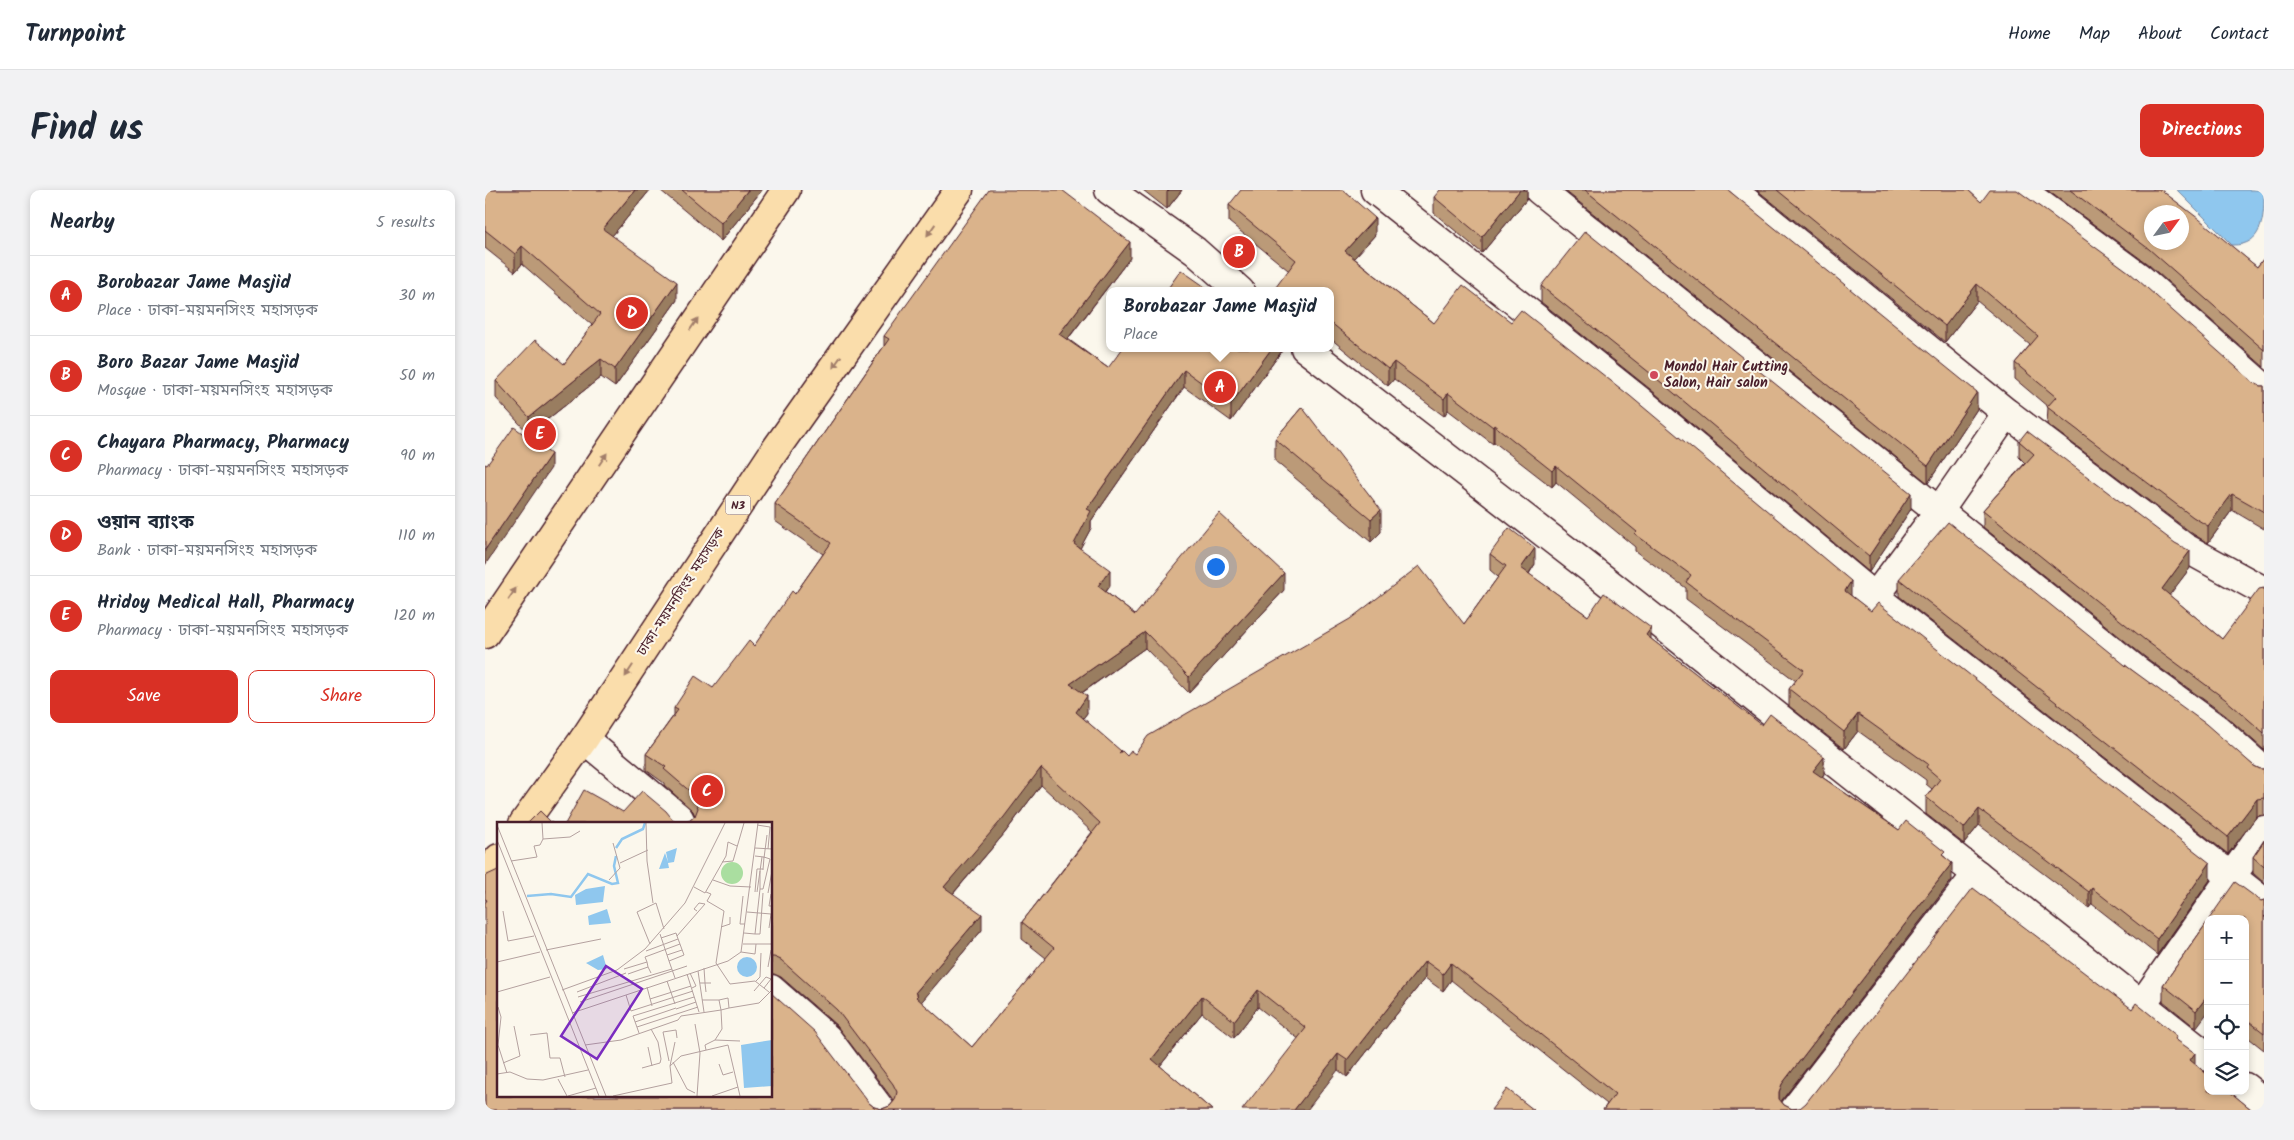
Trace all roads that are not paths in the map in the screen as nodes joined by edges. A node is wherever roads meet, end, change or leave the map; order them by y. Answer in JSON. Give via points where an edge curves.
{"nodes":[{"id":1,"x":787,"y":190,"type":"edge"},
{"id":2,"x":959,"y":190,"type":"edge"},
{"id":3,"x":1109,"y":190,"type":"edge"},
{"id":4,"x":1375,"y":190,"type":"edge"},
{"id":5,"x":1539,"y":190,"type":"edge"},
{"id":6,"x":1732,"y":190,"type":"edge"},
{"id":7,"x":2021,"y":190,"type":"edge"},
{"id":8,"x":1237,"y":287,"type":"edge"},
{"id":9,"x":1310,"y":352,"type":"edge"},
{"id":10,"x":2264,"y":388,"type":"edge"},
{"id":11,"x":2007,"y":413,"type":"junction"},
{"id":12,"x":1939,"y":511,"type":"junction"},
{"id":13,"x":2264,"y":591,"type":"edge"},
{"id":14,"x":1875,"y":596,"type":"junction"},
{"id":15,"x":485,"y":634,"type":"edge"},
{"id":16,"x":584,"y":739,"type":"junction"},
{"id":17,"x":2264,"y":771,"type":"edge"},
{"id":18,"x":524,"y":822,"type":"edge"},
{"id":19,"x":681,"y":822,"type":"edge"},
{"id":20,"x":2264,"y":830,"type":"edge"},
{"id":21,"x":497,"y":861,"type":"edge"},
{"id":22,"x":1977,"y":874,"type":"junction"},
{"id":23,"x":2232,"y":876,"type":"junction"},
{"id":24,"x":485,"y":877,"type":"edge"},
{"id":25,"x":2264,"y":902,"type":"edge"},
{"id":26,"x":773,"y":991,"type":"edge"},
{"id":27,"x":2142,"y":1004,"type":"junction"},
{"id":28,"x":2204,"y":1054,"type":"edge"},
{"id":29,"x":2249,"y":1090,"type":"edge"},
{"id":30,"x":2264,"y":1102,"type":"edge"},
{"id":31,"x":881,"y":1110,"type":"edge"},
{"id":32,"x":1794,"y":1110,"type":"edge"}],
"edges":[{"from":15,"to":1,"type":"highway","one_way":true},
{"from":2,"to":16,"type":"highway","name":"ঢাকা-ময়মনসিংহ মহাসড়ক","number":"N3","one_way":true,"via":[[773,453]]},
{"from":3,"to":8,"type":"street","via":[[1195,250]]},
{"from":4,"to":14,"type":"street","via":[[1640,401]]},
{"from":5,"to":12,"type":"street"},
{"from":6,"to":11,"type":"street"},
{"from":7,"to":10,"type":"street","via":[[2139,277]]},
{"from":9,"to":22,"type":"street"},
{"from":11,"to":12,"type":"street"},
{"from":11,"to":13,"type":"street","via":[[2184,547]]},
{"from":12,"to":14,"type":"street"},
{"from":12,"to":17,"type":"street","via":[[2135,669],[2216,728]]},
{"from":14,"to":23,"type":"street"},
{"from":16,"to":18,"type":"highway","name":"ঢাকা-ময়মনসিংহ মহাসড়ক","number":"N3"},
{"from":16,"to":19,"type":"street"},
{"from":20,"to":23,"type":"street"},
{"from":21,"to":24,"type":"highway"},
{"from":22,"to":27,"type":"street"},
{"from":22,"to":32,"type":"street"},
{"from":23,"to":25,"type":"street"},
{"from":23,"to":27,"type":"street"},
{"from":26,"to":31,"type":"street","via":[[827,1038]]},
{"from":27,"to":28,"type":"street"},
{"from":29,"to":30,"type":"street"}]}
